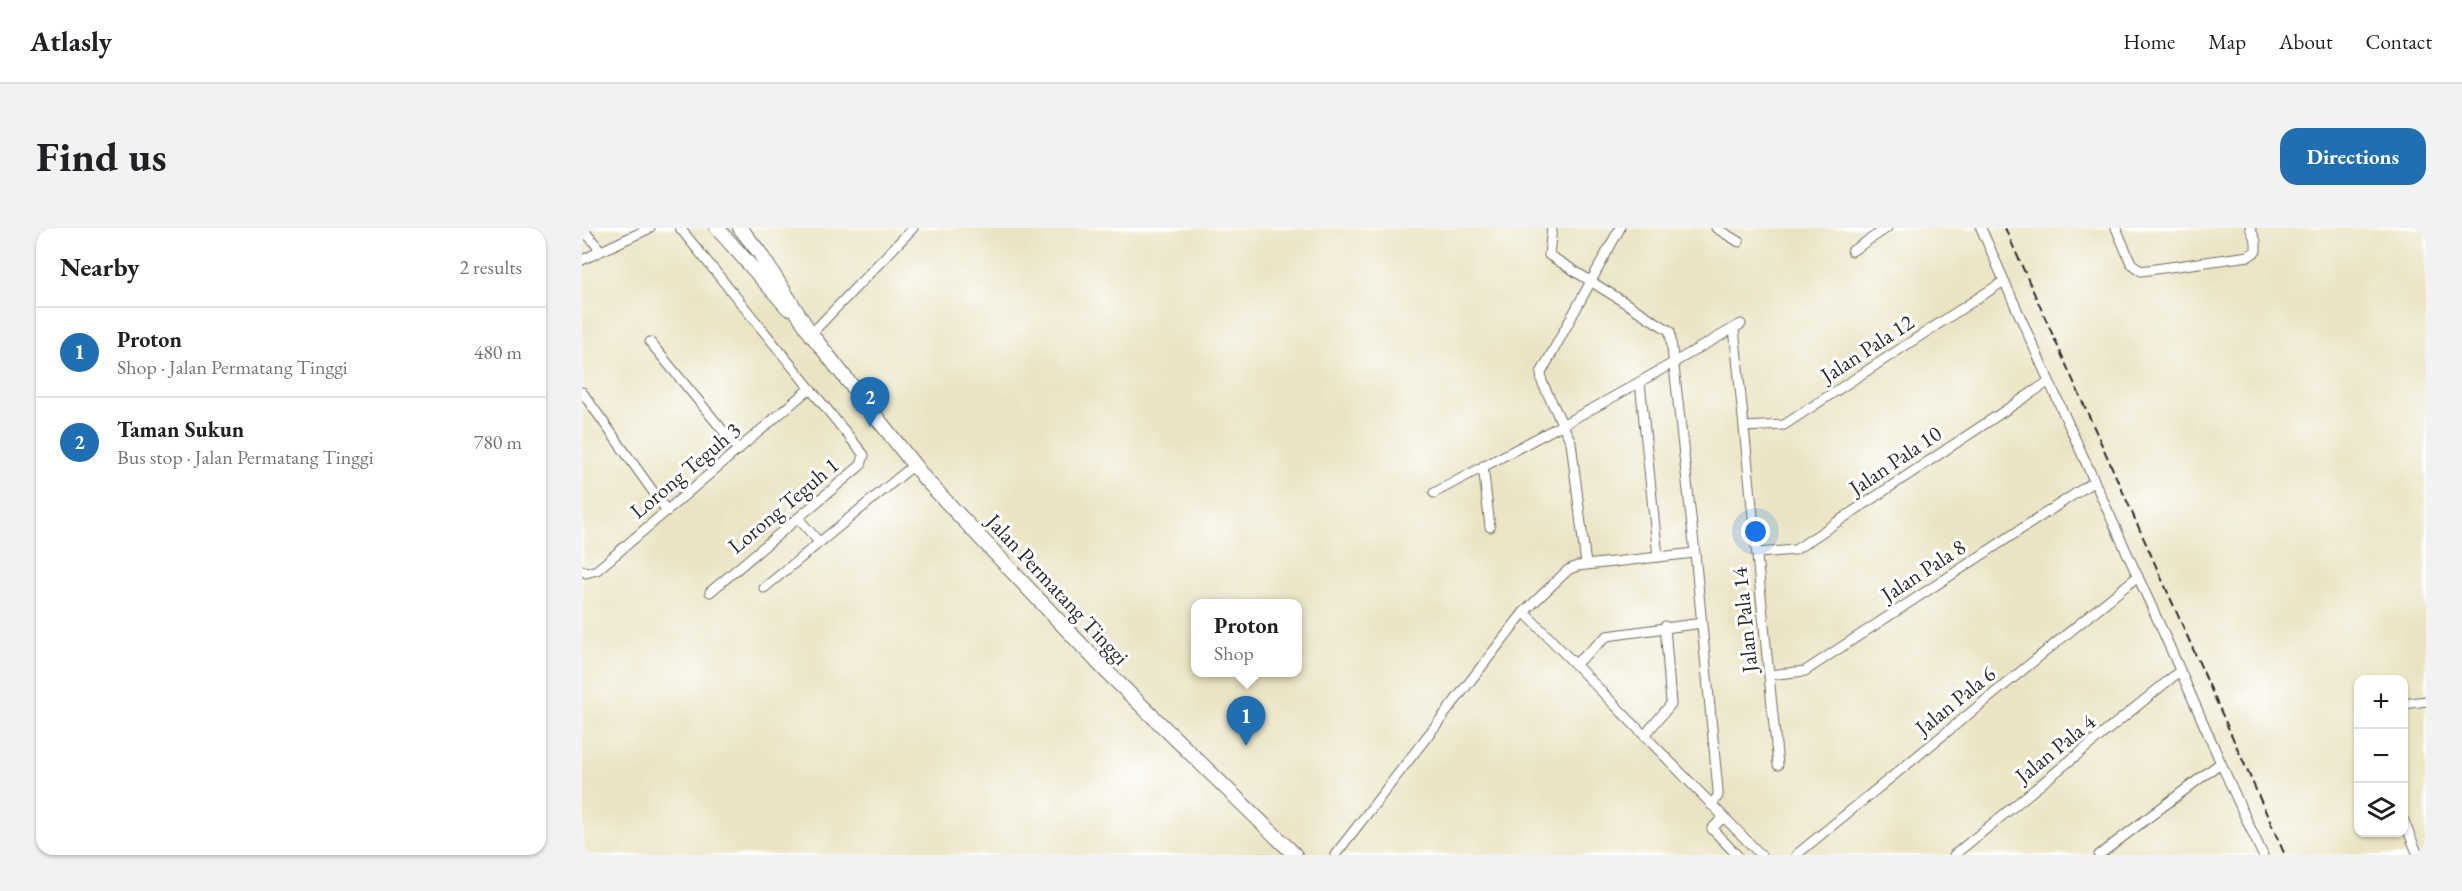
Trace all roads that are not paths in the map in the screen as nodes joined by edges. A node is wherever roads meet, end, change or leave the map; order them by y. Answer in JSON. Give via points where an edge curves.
{"nodes":[{"id":1,"x":650,"y":228,"type":"edge"},
{"id":2,"x":680,"y":228,"type":"edge"},
{"id":3,"x":717,"y":228,"type":"edge"},
{"id":4,"x":740,"y":228,"type":"edge"},
{"id":5,"x":913,"y":228,"type":"edge"},
{"id":6,"x":1552,"y":228,"type":"edge"},
{"id":7,"x":1620,"y":228,"type":"edge"},
{"id":8,"x":1716,"y":228,"type":"edge"},
{"id":9,"x":1887,"y":228,"type":"edge"},
{"id":10,"x":1982,"y":228,"type":"edge"},
{"id":11,"x":2116,"y":228,"type":"edge"},
{"id":12,"x":2250,"y":228,"type":"edge"},
{"id":13,"x":584,"y":234,"type":"edge"},
{"id":14,"x":1739,"y":242,"type":"dead end"},
{"id":15,"x":601,"y":251,"type":"junction"},
{"id":16,"x":1852,"y":251,"type":"dead end"},
{"id":17,"x":582,"y":260,"type":"edge"},
{"id":18,"x":1591,"y":280,"type":"junction"},
{"id":19,"x":2004,"y":281,"type":"junction"},
{"id":20,"x":812,"y":334,"type":"junction"},
{"id":21,"x":650,"y":342,"type":"dead end"},
{"id":22,"x":1675,"y":362,"type":"junction"},
{"id":23,"x":1640,"y":382,"type":"junction"},
{"id":24,"x":2048,"y":382,"type":"junction"},
{"id":25,"x":810,"y":388,"type":"junction"},
{"id":26,"x":582,"y":392,"type":"edge"},
{"id":27,"x":1563,"y":425,"type":"junction"},
{"id":28,"x":1744,"y":428,"type":"junction"},
{"id":29,"x":739,"y":450,"type":"junction"},
{"id":30,"x":914,"y":465,"type":"junction"},
{"id":31,"x":1483,"y":466,"type":"junction"},
{"id":32,"x":2093,"y":482,"type":"junction"},
{"id":33,"x":1434,"y":493,"type":"dead end"},
{"id":34,"x":667,"y":511,"type":"junction"},
{"id":35,"x":798,"y":518,"type":"junction"},
{"id":36,"x":1490,"y":527,"type":"dead end"},
{"id":37,"x":819,"y":542,"type":"junction"},
{"id":38,"x":1695,"y":553,"type":"junction"},
{"id":39,"x":1756,"y":553,"type":"junction"},
{"id":40,"x":1658,"y":557,"type":"junction"},
{"id":41,"x":1586,"y":565,"type":"junction"},
{"id":42,"x":582,"y":570,"type":"edge"},
{"id":43,"x":2138,"y":576,"type":"junction"},
{"id":44,"x":764,"y":588,"type":"dead end"},
{"id":45,"x":710,"y":592,"type":"dead end"},
{"id":46,"x":1524,"y":612,"type":"junction"},
{"id":47,"x":1702,"y":623,"type":"junction"},
{"id":48,"x":1665,"y":626,"type":"junction"},
{"id":49,"x":1575,"y":664,"type":"junction"},
{"id":50,"x":2180,"y":671,"type":"junction"},
{"id":51,"x":1769,"y":675,"type":"junction"},
{"id":52,"x":2426,"y":701,"type":"edge"},
{"id":53,"x":2408,"y":703,"type":"edge"},
{"id":54,"x":1645,"y":735,"type":"junction"},
{"id":55,"x":2219,"y":764,"type":"junction"},
{"id":56,"x":1778,"y":765,"type":"dead end"},
{"id":57,"x":1711,"y":805,"type":"junction"},
{"id":58,"x":1723,"y":817,"type":"junction"},
{"id":59,"x":2408,"y":833,"type":"edge"},
{"id":60,"x":1289,"y":853,"type":"edge"},
{"id":61,"x":1335,"y":855,"type":"edge"},
{"id":62,"x":1737,"y":855,"type":"edge"},
{"id":63,"x":1761,"y":855,"type":"edge"},
{"id":64,"x":1796,"y":855,"type":"edge"},
{"id":65,"x":1954,"y":855,"type":"edge"},
{"id":66,"x":2099,"y":855,"type":"edge"},
{"id":67,"x":2263,"y":855,"type":"edge"},
{"id":68,"x":2418,"y":855,"type":"edge"}],
"edges":[{"from":1,"to":15,"type":"street"},
{"from":2,"to":25,"type":"street","name":"Lorong Teguh 1"},
{"from":3,"to":20,"type":"highway","name":"Jalan Permatang Tinggi"},
{"from":4,"to":20,"type":"highway","name":"Jalan Permatang Tinggi"},
{"from":5,"to":20,"type":"street"},
{"from":6,"to":18,"type":"street","via":[[1549,255]]},
{"from":7,"to":18,"type":"street"},
{"from":8,"to":14,"type":"street"},
{"from":9,"to":16,"type":"street"},
{"from":10,"to":19,"type":"street"},
{"from":11,"to":12,"type":"street","via":[[2131,263],[2141,271],[2249,256],[2256,251]]},
{"from":13,"to":15,"type":"street"},
{"from":15,"to":17,"type":"street"},
{"from":18,"to":22,"type":"street","via":[[1670,331]]},
{"from":18,"to":27,"type":"street","via":[[1541,373]]},
{"from":19,"to":24,"type":"street"},
{"from":19,"to":28,"type":"street","name":"Jalan Pala 12","via":[[1784,425]]},
{"from":20,"to":30,"type":"highway","name":"Jalan Permatang Tinggi"},
{"from":21,"to":29,"type":"street"},
{"from":22,"to":23,"type":"street"},
{"from":22,"to":28,"type":"street","name":"Jalan Pala 14","via":[[1737,326]]},
{"from":22,"to":38,"type":"street"},
{"from":23,"to":27,"type":"street"},
{"from":23,"to":40,"type":"street"},
{"from":24,"to":32,"type":"street"},
{"from":24,"to":39,"type":"street","name":"Jalan Pala 10","via":[[1795,550]]},
{"from":25,"to":29,"type":"street","name":"Lorong Teguh 3"},
{"from":25,"to":35,"type":"street","name":"Lorong Teguh 1","via":[[864,454],[864,460]]},
{"from":26,"to":34,"type":"street"},
{"from":27,"to":31,"type":"street"},
{"from":27,"to":41,"type":"street","via":[[1571,442]]},
{"from":28,"to":39,"type":"street","name":"Jalan Pala 14"},
{"from":29,"to":34,"type":"street","name":"Lorong Teguh 3"},
{"from":30,"to":37,"type":"street"},
{"from":30,"to":60,"type":"highway","name":"Jalan Permatang Tinggi","via":[[1106,671]]},
{"from":31,"to":33,"type":"street"},
{"from":31,"to":36,"type":"street"},
{"from":32,"to":43,"type":"street"},
{"from":32,"to":51,"type":"street","name":"Jalan Pala 8","via":[[1805,671]]},
{"from":34,"to":42,"type":"street","name":"Lorong Teguh 3","via":[[597,570]]},
{"from":35,"to":37,"type":"street"},
{"from":35,"to":45,"type":"street","name":"Lorong Teguh 1"},
{"from":37,"to":44,"type":"street"},
{"from":38,"to":40,"type":"street"},
{"from":38,"to":47,"type":"street"},
{"from":39,"to":51,"type":"street","name":"Jalan Pala 14"},
{"from":40,"to":41,"type":"street"},
{"from":41,"to":46,"type":"street","via":[[1571,567]]},
{"from":43,"to":50,"type":"street"},
{"from":43,"to":64,"type":"street","name":"Jalan Pala 6"},
{"from":46,"to":49,"type":"street"},
{"from":46,"to":61,"type":"street"},
{"from":47,"to":48,"type":"street"},
{"from":47,"to":57,"type":"street","via":[[1718,790]]},
{"from":48,"to":49,"type":"street","via":[[1606,636]]},
{"from":48,"to":54,"type":"street","via":[[1671,704]]},
{"from":49,"to":54,"type":"street"},
{"from":50,"to":55,"type":"street"},
{"from":50,"to":65,"type":"street","name":"Jalan Pala 4"},
{"from":51,"to":56,"type":"street","name":"Jalan Pala 14"},
{"from":52,"to":53,"type":"street"},
{"from":54,"to":57,"type":"street"},
{"from":55,"to":66,"type":"street"},
{"from":55,"to":67,"type":"street"},
{"from":57,"to":58,"type":"street"},
{"from":58,"to":62,"type":"street","via":[[1712,829]]},
{"from":58,"to":63,"type":"street"},
{"from":59,"to":68,"type":"street"}]}
